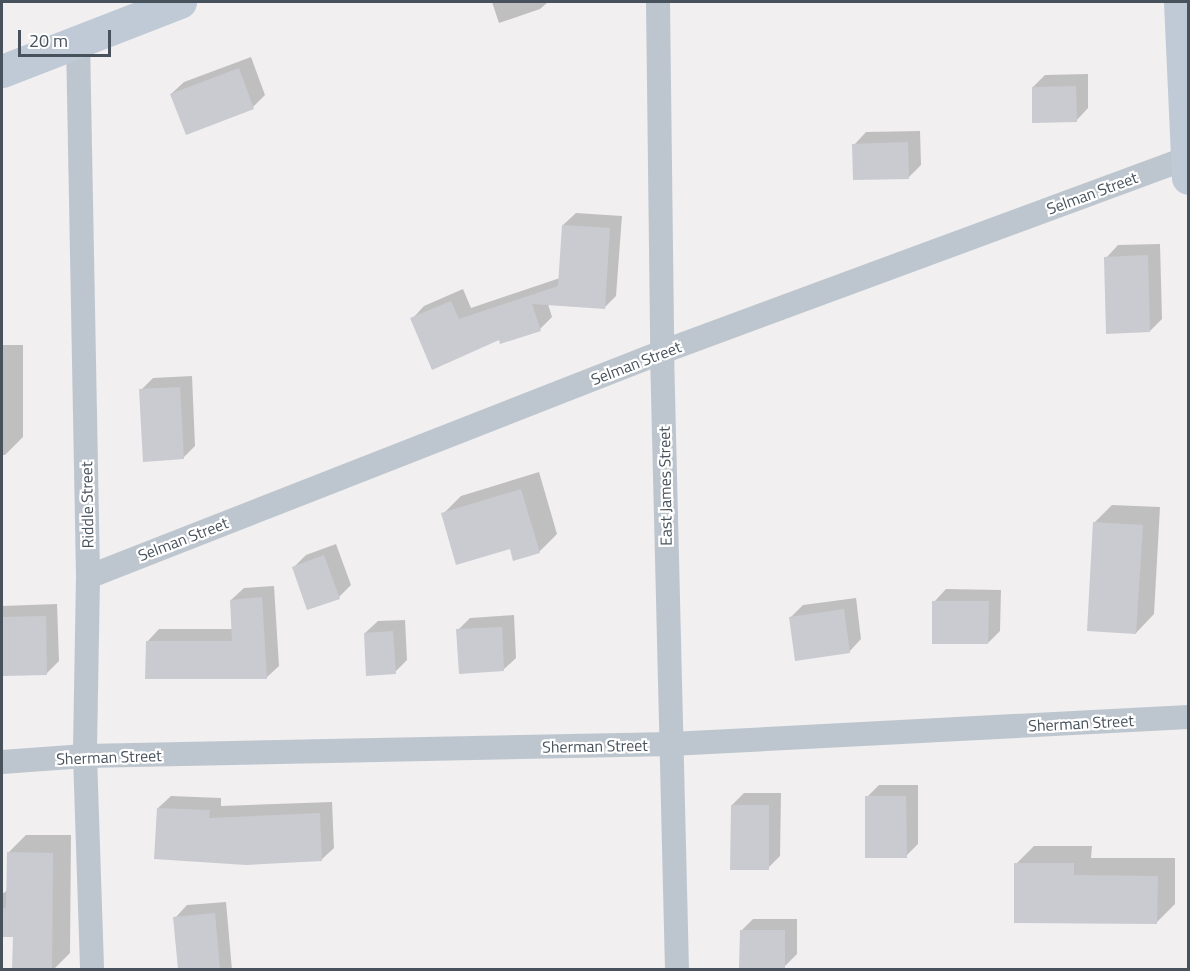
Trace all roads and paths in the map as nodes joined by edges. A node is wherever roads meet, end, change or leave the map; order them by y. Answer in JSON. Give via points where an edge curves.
{"nodes":[{"id":1,"x":180,"y":2,"type":"edge"},
{"id":2,"x":658,"y":2,"type":"edge"},
{"id":3,"x":1180,"y":2,"type":"edge"},
{"id":4,"x":78,"y":40,"type":"junction"},
{"id":5,"x":2,"y":71,"type":"edge"},
{"id":6,"x":1188,"y":168,"type":"edge"},
{"id":7,"x":662,"y":352,"type":"junction"},
{"id":8,"x":88,"y":577,"type":"junction"},
{"id":9,"x":1188,"y":717,"type":"edge"},
{"id":10,"x":671,"y":744,"type":"junction"},
{"id":11,"x":85,"y":756,"type":"junction"},
{"id":12,"x":2,"y":762,"type":"edge"},
{"id":13,"x":92,"y":969,"type":"edge"},
{"id":14,"x":677,"y":969,"type":"edge"}],
"edges":[{"from":1,"to":4,"type":"street"},
{"from":2,"to":7,"type":"street","name":"East James Street"},
{"from":3,"to":6,"type":"street"},
{"from":4,"to":5,"type":"street"},
{"from":4,"to":8,"type":"street","name":"Riddle Street"},
{"from":6,"to":7,"type":"street","name":"Selman Street"},
{"from":7,"to":8,"type":"street","name":"Selman Street"},
{"from":7,"to":10,"type":"street","name":"East James Street"},
{"from":8,"to":11,"type":"street","name":"Riddle Street"},
{"from":9,"to":10,"type":"street","name":"Sherman Street"},
{"from":10,"to":11,"type":"street","name":"Sherman Street"},
{"from":10,"to":14,"type":"street","name":"East James Street"},
{"from":11,"to":12,"type":"street","name":"Sherman Street"},
{"from":11,"to":13,"type":"street","name":"Riddle Street"}]}
